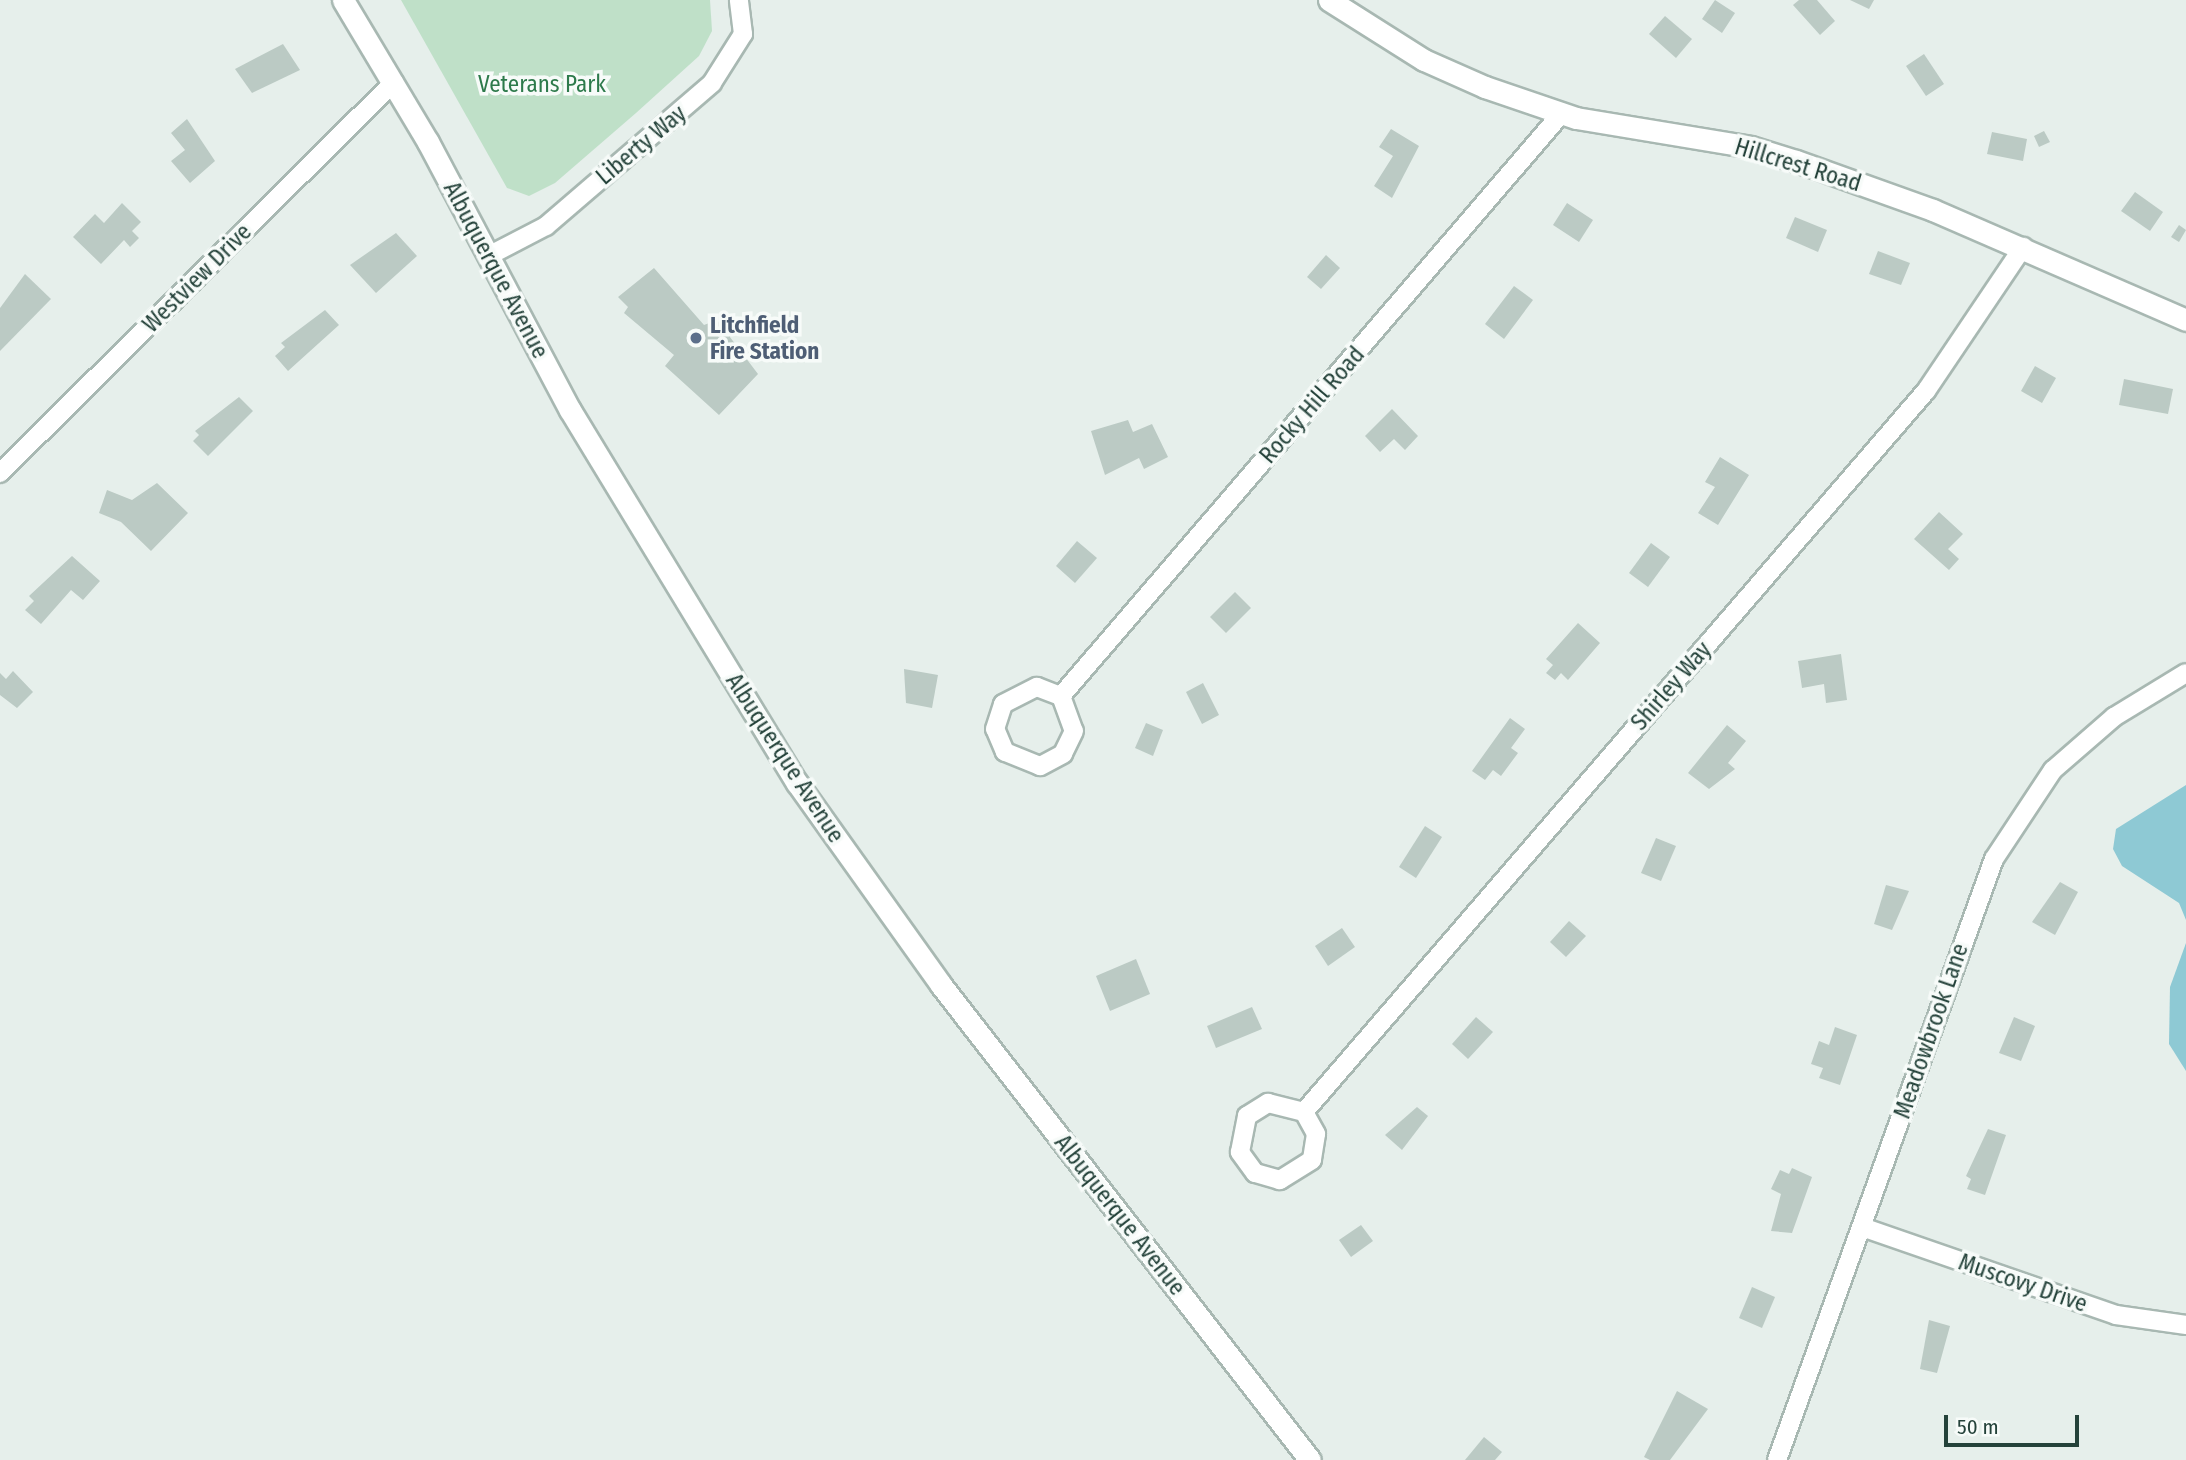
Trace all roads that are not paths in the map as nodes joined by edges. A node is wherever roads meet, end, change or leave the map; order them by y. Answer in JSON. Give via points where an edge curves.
{"nodes":[{"id":1,"x":343,"y":0,"type":"edge"},
{"id":2,"x":740,"y":0,"type":"edge"},
{"id":3,"x":1329,"y":0,"type":"edge"},
{"id":4,"x":394,"y":82,"type":"junction"},
{"id":5,"x":1562,"y":113,"type":"junction"},
{"id":6,"x":2023,"y":247,"type":"junction"},
{"id":7,"x":490,"y":256,"type":"junction"},
{"id":8,"x":2186,"y":320,"type":"edge"},
{"id":9,"x":0,"y":473,"type":"edge"},
{"id":10,"x":2186,"y":673,"type":"edge"},
{"id":11,"x":1060,"y":696,"type":"junction"},
{"id":12,"x":1304,"y":1112,"type":"junction"},
{"id":13,"x":1863,"y":1227,"type":"junction"},
{"id":14,"x":2186,"y":1325,"type":"edge"},
{"id":15,"x":1310,"y":1460,"type":"edge"},
{"id":16,"x":1777,"y":1460,"type":"edge"}],
"edges":[{"from":1,"to":4,"type":"street","name":"Albuquerque Avenue"},
{"from":2,"to":7,"type":"street","name":"Liberty Way","via":[[743,34],[712,83],[546,226]]},
{"from":3,"to":5,"type":"street","name":"Hillcrest Road","via":[[1424,60]]},
{"from":4,"to":7,"type":"street","name":"Albuquerque Avenue"},
{"from":4,"to":9,"type":"street","name":"Westview Drive"},
{"from":5,"to":6,"type":"street","name":"Hillcrest Road","via":[[1751,147]]},
{"from":5,"to":11,"type":"street","name":"Rocky Hill Road"},
{"from":6,"to":8,"type":"street","name":"Hillcrest Road"},
{"from":6,"to":12,"type":"street","name":"Shirley Way","via":[[1926,391]]},
{"from":7,"to":15,"type":"street","name":"Albuquerque Avenue","via":[[570,410],[797,783],[941,985]]},
{"from":10,"to":13,"type":"street","name":"Meadowbrook Lane","via":[[2076,749],[2011,827],[1977,898]]},
{"from":11,"to":11,"type":"street","via":[[1037,687],[1003,704],[995,729],[1005,752],[1040,766],[1063,754],[1074,732]]},
{"from":12,"to":12,"type":"street","via":[[1281,1102],[1247,1116],[1240,1152],[1255,1173],[1280,1180],[1304,1170],[1316,1147]]},
{"from":13,"to":14,"type":"street","name":"Muscovy Drive","via":[[2116,1315]]},
{"from":13,"to":16,"type":"street","name":"Meadowbrook Lane"}]}
